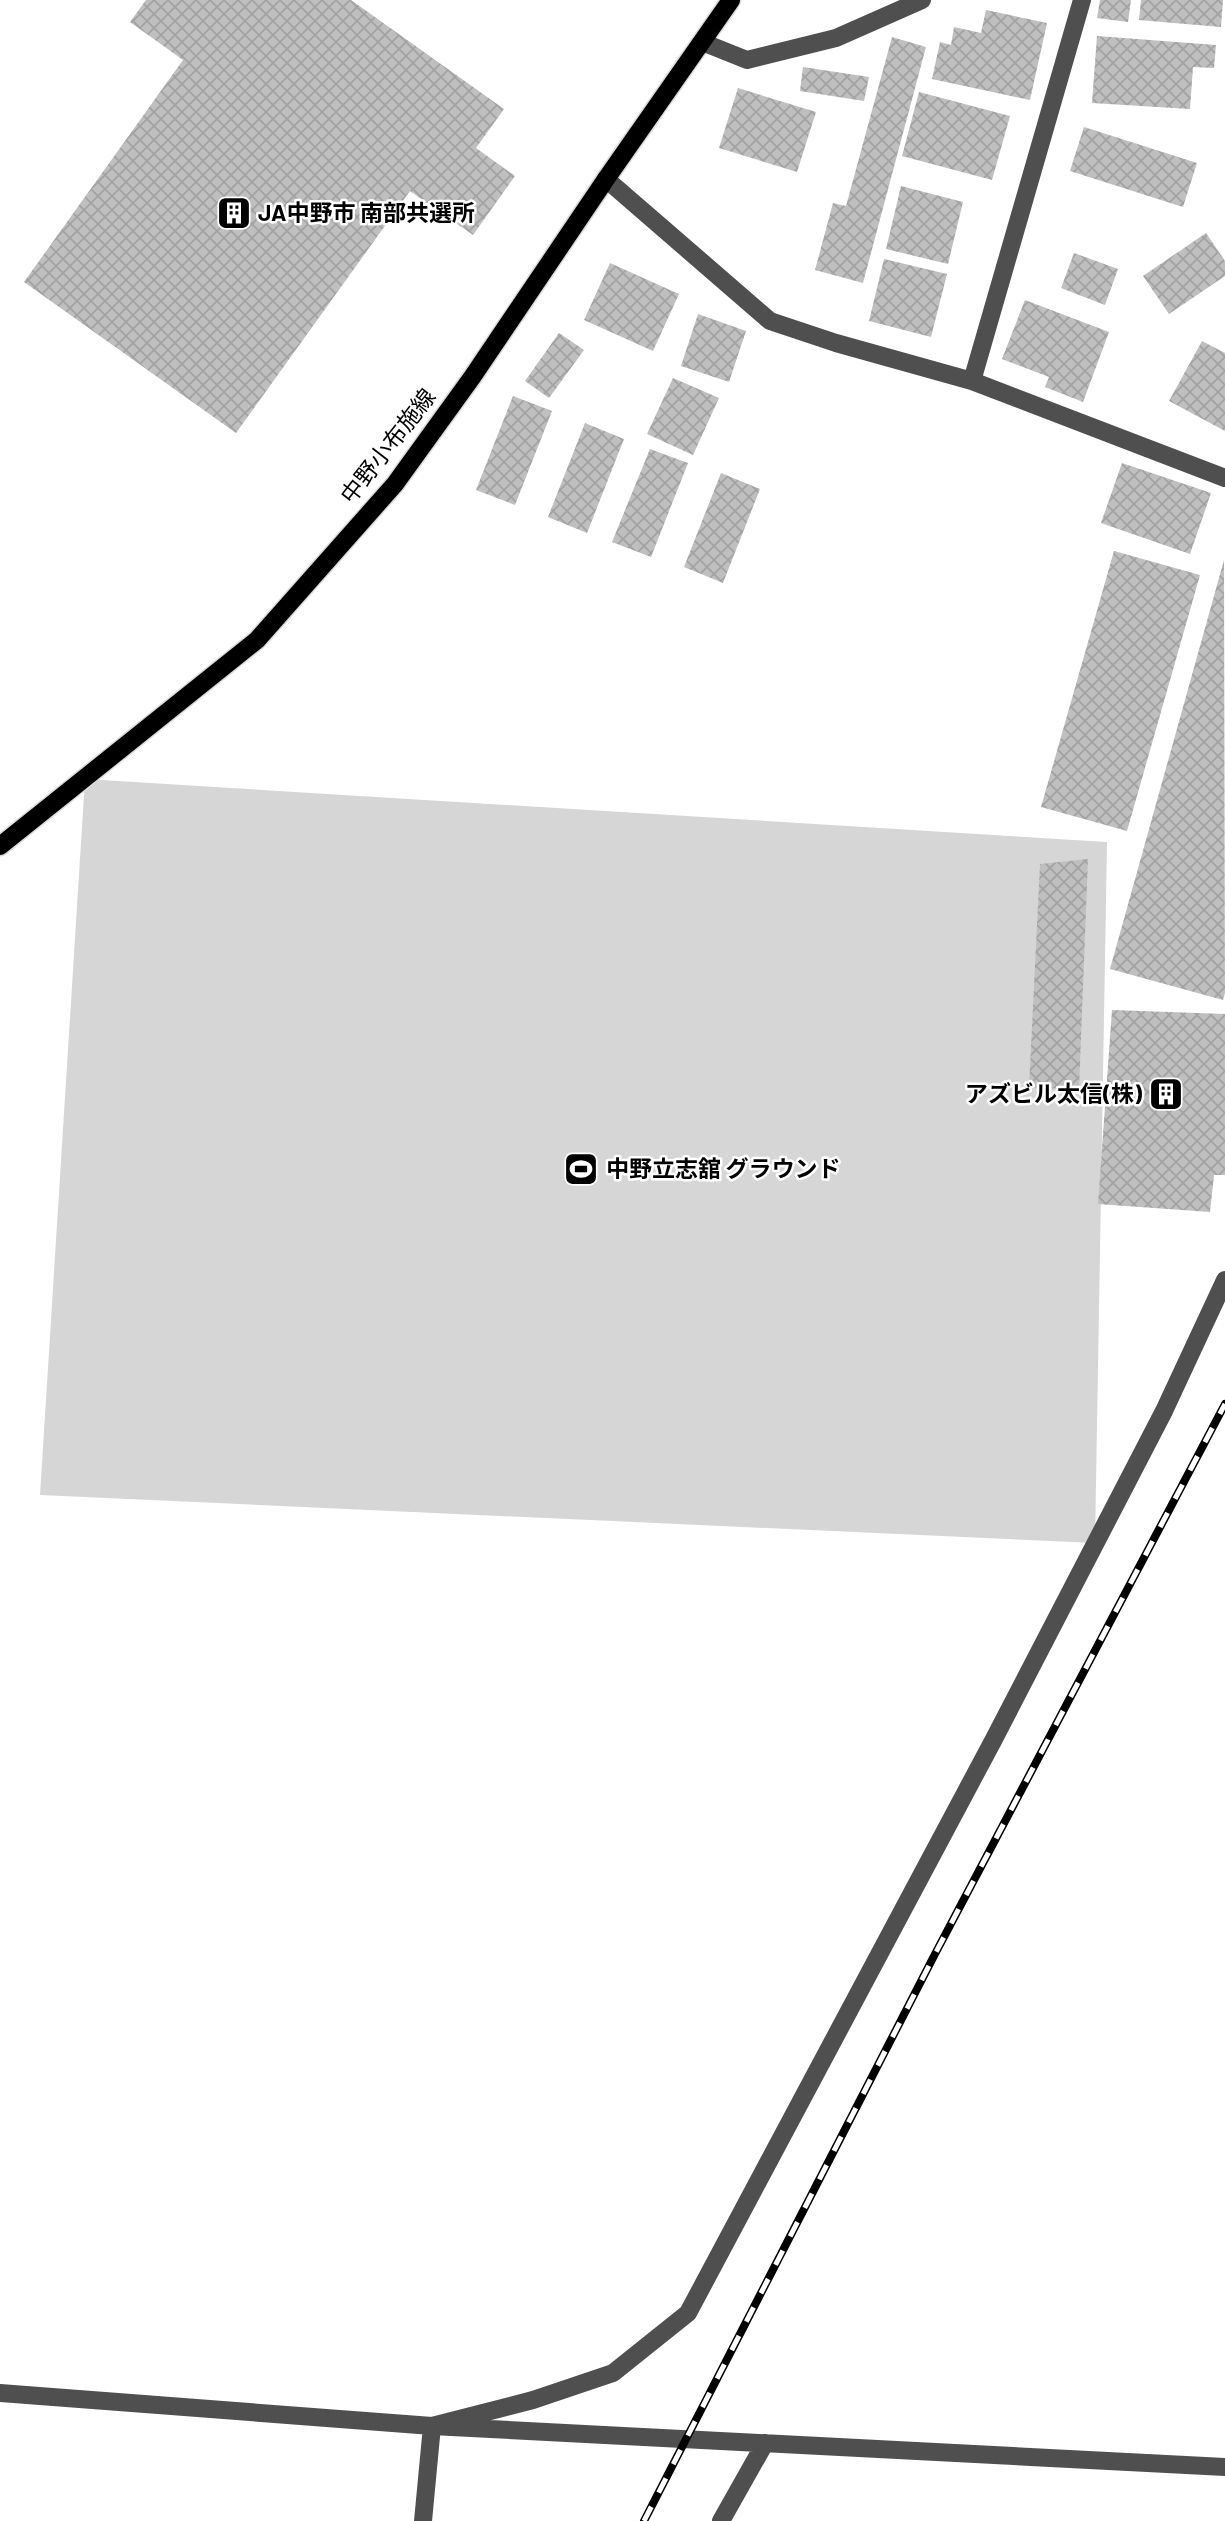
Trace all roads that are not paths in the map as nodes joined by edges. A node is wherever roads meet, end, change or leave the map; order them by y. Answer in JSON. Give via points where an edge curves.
{"nodes":[{"id":1,"x":731,"y":0,"type":"edge"},
{"id":2,"x":922,"y":0,"type":"edge"},
{"id":3,"x":1082,"y":0,"type":"edge"},
{"id":4,"x":702,"y":42,"type":"junction"},
{"id":5,"x":606,"y":179,"type":"junction"},
{"id":6,"x":972,"y":381,"type":"junction"},
{"id":7,"x":1225,"y":478,"type":"edge"},
{"id":8,"x":0,"y":846,"type":"edge"},
{"id":9,"x":1225,"y":1280,"type":"edge"},
{"id":10,"x":0,"y":2393,"type":"edge"},
{"id":11,"x":432,"y":2426,"type":"junction"},
{"id":12,"x":765,"y":2443,"type":"junction"},
{"id":13,"x":1225,"y":2467,"type":"edge"},
{"id":14,"x":423,"y":2521,"type":"edge"},
{"id":15,"x":721,"y":2521,"type":"edge"}],
"edges":[{"from":1,"to":4,"type":"main road","name":"中野小布施線"},
{"from":2,"to":4,"type":"street","via":[[836,38],[747,60]]},
{"from":3,"to":6,"type":"street"},
{"from":4,"to":5,"type":"main road","name":"中野小布施線"},
{"from":5,"to":6,"type":"street","via":[[770,321]]},
{"from":5,"to":8,"type":"main road","name":"中野小布施線","via":[[395,484],[257,640]]},
{"from":6,"to":7,"type":"street"},
{"from":9,"to":11,"type":"street","via":[[1152,1435],[994,1739],[688,2313],[613,2373]]},
{"from":10,"to":11,"type":"street"},
{"from":11,"to":12,"type":"street"},
{"from":11,"to":14,"type":"street"},
{"from":12,"to":13,"type":"street"},
{"from":12,"to":15,"type":"street"}]}
